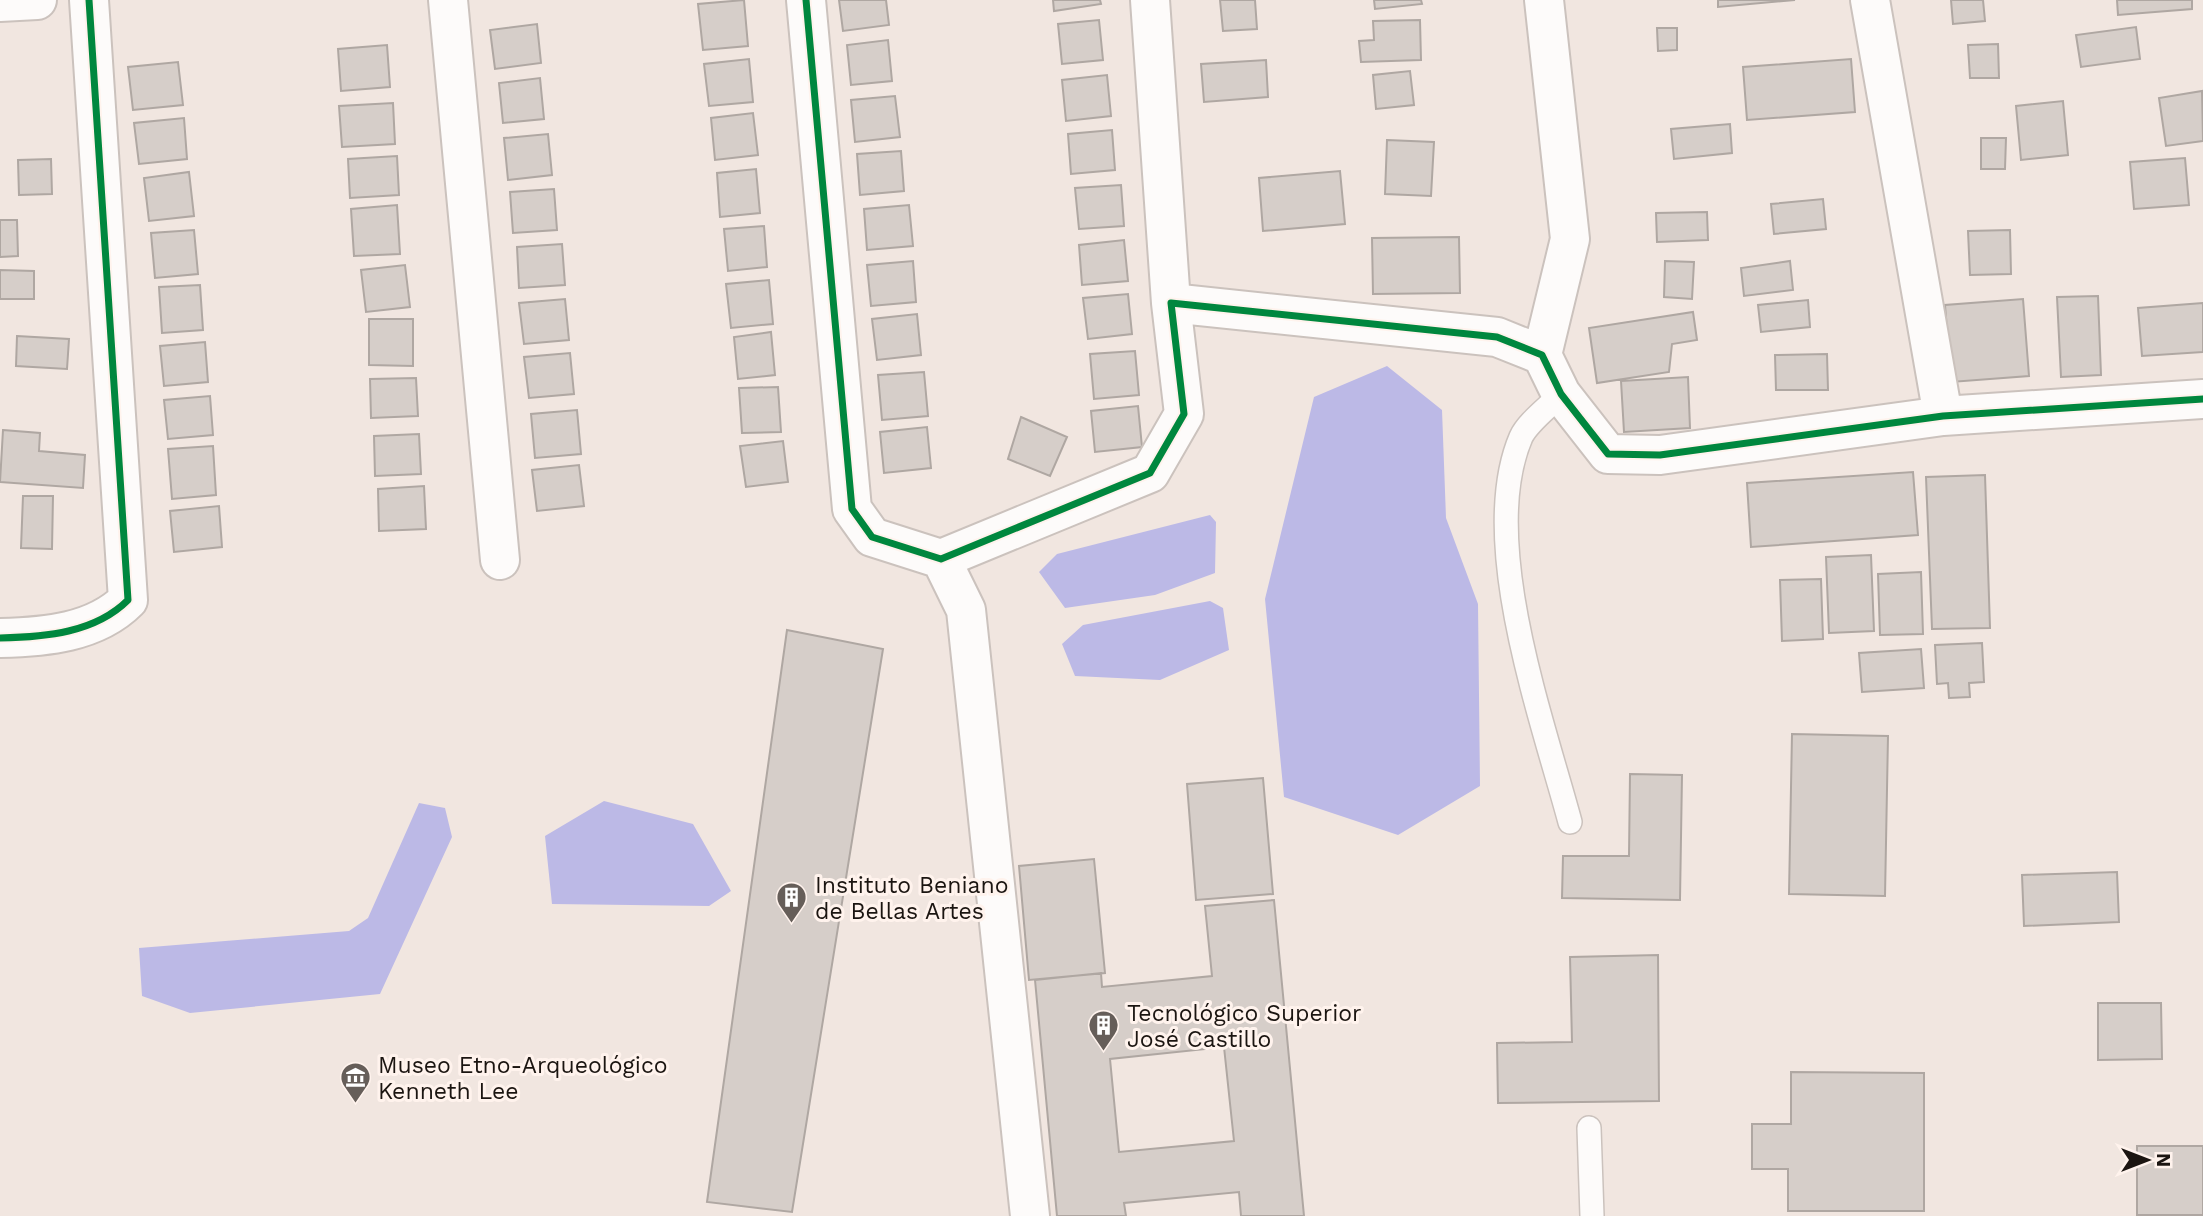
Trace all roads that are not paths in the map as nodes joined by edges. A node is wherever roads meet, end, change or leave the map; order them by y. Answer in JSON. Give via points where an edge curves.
{"nodes":[{"id":1,"x":37,"y":0,"type":"edge"},
{"id":2,"x":89,"y":0,"type":"edge"},
{"id":3,"x":448,"y":0,"type":"edge"},
{"id":4,"x":806,"y":0,"type":"edge"},
{"id":5,"x":1150,"y":0,"type":"edge"},
{"id":6,"x":1544,"y":0,"type":"edge"},
{"id":7,"x":1870,"y":0,"type":"edge"},
{"id":8,"x":0,"y":2,"type":"edge"},
{"id":9,"x":1171,"y":303,"type":"junction"},
{"id":10,"x":1542,"y":355,"type":"junction"},
{"id":11,"x":1561,"y":394,"type":"junction"},
{"id":12,"x":2203,"y":399,"type":"edge"},
{"id":13,"x":1943,"y":416,"type":"junction"},
{"id":14,"x":941,"y":559,"type":"junction"},
{"id":15,"x":500,"y":561,"type":"dead end"},
{"id":16,"x":0,"y":638,"type":"edge"},
{"id":17,"x":1570,"y":822,"type":"dead end"},
{"id":18,"x":1589,"y":1128,"type":"dead end"},
{"id":19,"x":1030,"y":1216,"type":"edge"},
{"id":20,"x":1592,"y":1216,"type":"edge"}],
"edges":[{"from":1,"to":8,"type":"street"},
{"from":2,"to":16,"type":"street","via":[[128,600],[111,617],[45,637]]},
{"from":3,"to":15,"type":"street"},
{"from":4,"to":14,"type":"street","via":[[852,509],[872,537]]},
{"from":5,"to":9,"type":"street"},
{"from":6,"to":10,"type":"street","via":[[1570,239]]},
{"from":7,"to":13,"type":"street"},
{"from":9,"to":10,"type":"street","via":[[1497,337]]},
{"from":9,"to":14,"type":"street","via":[[1184,414],[1150,473]]},
{"from":10,"to":11,"type":"street"},
{"from":11,"to":13,"type":"street","via":[[1608,454],[1660,455]]},
{"from":11,"to":17,"type":"lane","via":[[1522,435],[1507,483],[1507,552],[1525,656]]},
{"from":12,"to":13,"type":"street"},
{"from":14,"to":19,"type":"street","via":[[966,610]]},
{"from":18,"to":20,"type":"lane"}]}
